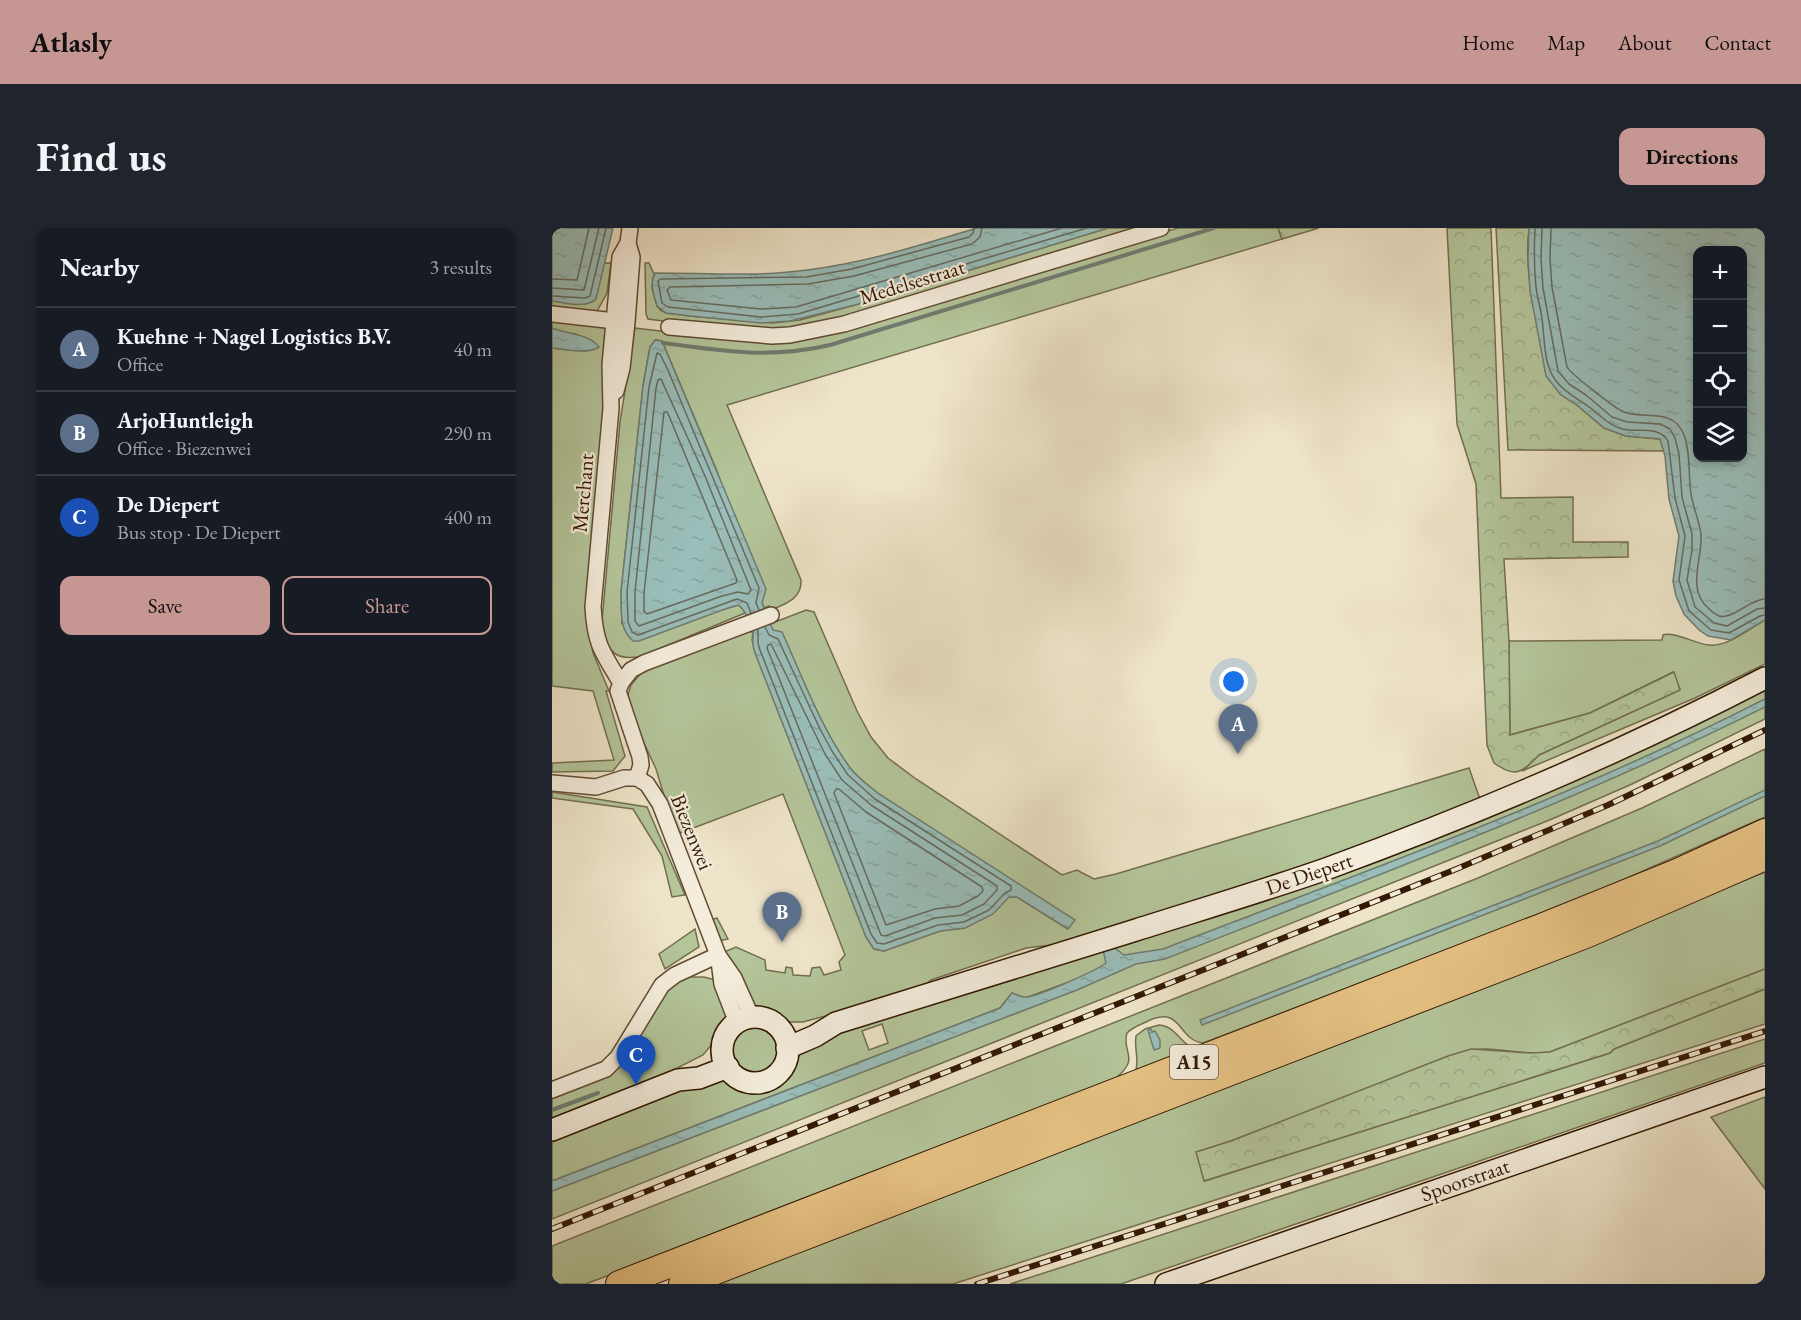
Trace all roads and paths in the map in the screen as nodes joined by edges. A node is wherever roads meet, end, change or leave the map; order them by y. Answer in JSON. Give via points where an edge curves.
{"nodes":[{"id":1,"x":1161,"y":228,"type":"edge"},
{"id":2,"x":629,"y":236,"type":"edge"},
{"id":3,"x":552,"y":314,"type":"edge"},
{"id":4,"x":621,"y":321,"type":"junction"},
{"id":5,"x":669,"y":327,"type":"dead end"},
{"id":6,"x":771,"y":615,"type":"dead end"},
{"id":7,"x":1765,"y":678,"type":"edge"},
{"id":8,"x":621,"y":683,"type":"junction"},
{"id":9,"x":637,"y":778,"type":"junction"},
{"id":10,"x":552,"y":783,"type":"edge"},
{"id":11,"x":1765,"y":832,"type":"edge"},
{"id":12,"x":1765,"y":857,"type":"edge"},
{"id":13,"x":718,"y":955,"type":"junction"},
{"id":14,"x":744,"y":1020,"type":"junction"},
{"id":15,"x":785,"y":1040,"type":"junction"},
{"id":16,"x":725,"y":1060,"type":"junction"},
{"id":17,"x":1765,"y":1077,"type":"edge"},
{"id":18,"x":552,"y":1090,"type":"edge"},
{"id":19,"x":552,"y":1130,"type":"edge"},
{"id":20,"x":619,"y":1284,"type":"edge"},
{"id":21,"x":682,"y":1284,"type":"edge"},
{"id":22,"x":1166,"y":1284,"type":"edge"}],
"edges":[{"from":1,"to":5,"type":"street","name":"Medelsestraat","via":[[844,324],[790,335]]},
{"from":2,"to":4,"type":"street","via":[[632,257]]},
{"from":3,"to":4,"type":"street"},
{"from":4,"to":8,"type":"street","name":"Merchant","via":[[622,368],[611,408],[593,607],[595,633]]},
{"from":6,"to":8,"type":"street","via":[[644,663],[631,669]]},
{"from":7,"to":15,"type":"main road","name":"De Diepert","via":[[1691,717],[1556,778],[1390,845],[1246,895],[836,1023],[812,1023]]},
{"from":8,"to":9,"type":"street","name":"Merchant","via":[[618,691],[640,757]]},
{"from":9,"to":10,"type":"street","via":[[596,787]]},
{"from":9,"to":13,"type":"street","name":"Biezenwei","via":[[647,784],[660,804]]},
{"from":11,"to":20,"type":"highway","number":"A15","via":[[1541,927]]},
{"from":12,"to":21,"type":"highway","number":"A15","via":[[1566,942]]},
{"from":13,"to":14,"type":"street","name":"Biezenwei","via":[[734,978]]},
{"from":13,"to":18,"type":"street","via":[[662,985],[618,1057],[606,1069]]},
{"from":14,"to":15,"type":"main road","via":[[769,1021]]},
{"from":14,"to":16,"type":"main road","via":[[726,1036]]},
{"from":15,"to":16,"type":"main road","via":[[782,1068],[765,1081],[754,1083],[735,1076]]},
{"from":16,"to":19,"type":"main road","via":[[699,1078],[678,1080]]},
{"from":17,"to":22,"type":"main road","name":"Spoorstraat"}]}
